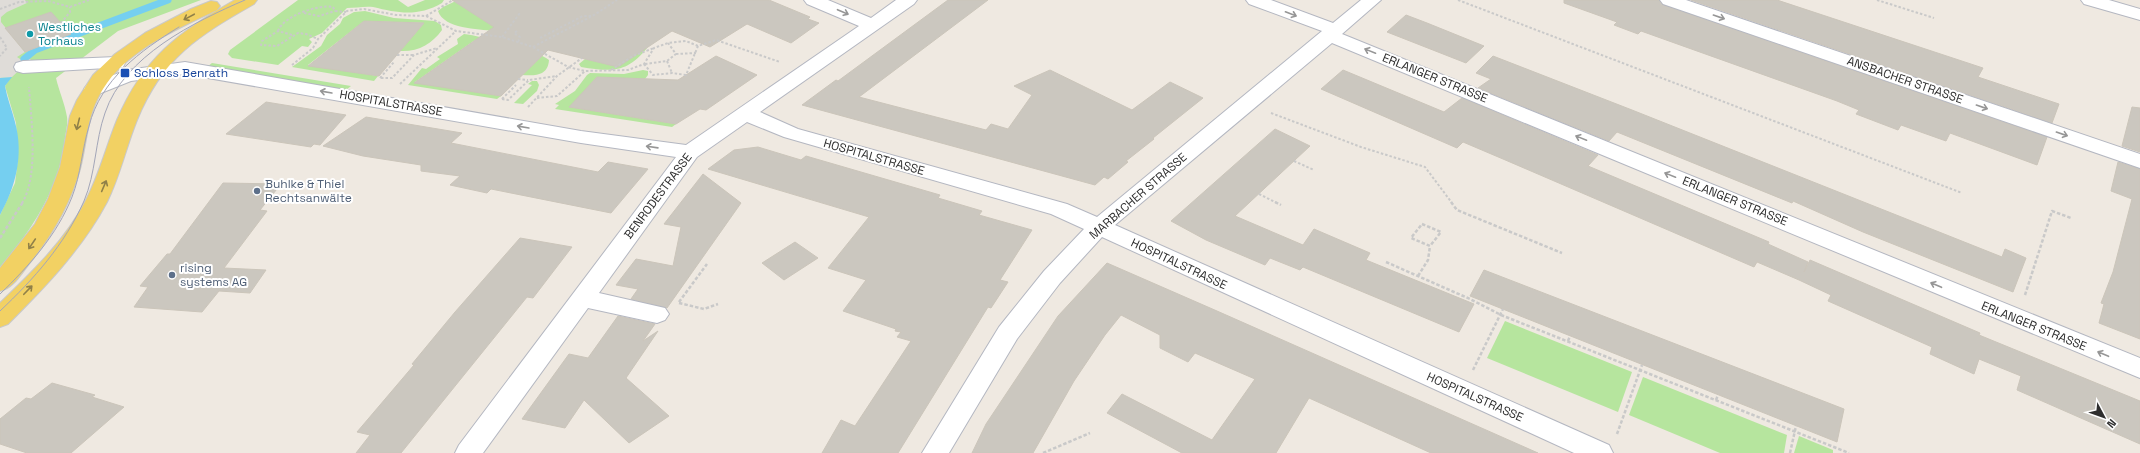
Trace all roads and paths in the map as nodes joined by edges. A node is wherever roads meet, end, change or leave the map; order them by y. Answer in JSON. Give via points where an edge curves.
{"nodes":[{"id":1,"x":89,"y":0,"type":"edge"},
{"id":2,"x":224,"y":0,"type":"edge"},
{"id":3,"x":248,"y":0,"type":"edge"},
{"id":4,"x":453,"y":0,"type":"edge"},
{"id":5,"x":616,"y":0,"type":"edge"},
{"id":6,"x":813,"y":0,"type":"edge"},
{"id":7,"x":908,"y":0,"type":"edge"},
{"id":8,"x":1255,"y":0,"type":"edge"},
{"id":9,"x":1372,"y":0,"type":"edge"},
{"id":10,"x":1458,"y":0,"type":"edge"},
{"id":11,"x":1669,"y":0,"type":"edge"},
{"id":12,"x":1877,"y":0,"type":"edge"},
{"id":13,"x":2090,"y":0,"type":"edge"},
{"id":14,"x":70,"y":7,"type":"junction"},
{"id":15,"x":0,"y":9,"type":"edge"},
{"id":16,"x":335,"y":11,"type":"junction"},
{"id":17,"x":347,"y":11,"type":"junction"},
{"id":18,"x":304,"y":13,"type":"junction"},
{"id":19,"x":520,"y":13,"type":"dead end"},
{"id":20,"x":2140,"y":15,"type":"edge"},
{"id":21,"x":426,"y":16,"type":"junction"},
{"id":22,"x":594,"y":16,"type":"junction"},
{"id":23,"x":1934,"y":18,"type":"dead end"},
{"id":24,"x":61,"y":22,"type":"dead end"},
{"id":25,"x":872,"y":24,"type":"junction"},
{"id":26,"x":456,"y":31,"type":"junction"},
{"id":27,"x":517,"y":31,"type":"dead end"},
{"id":28,"x":278,"y":32,"type":"junction"},
{"id":29,"x":1332,"y":32,"type":"junction"},
{"id":30,"x":292,"y":35,"type":"junction"},
{"id":31,"x":0,"y":37,"type":"edge"},
{"id":32,"x":502,"y":37,"type":"junction"},
{"id":33,"x":540,"y":38,"type":"dead end"},
{"id":34,"x":318,"y":39,"type":"junction"},
{"id":35,"x":518,"y":42,"type":"junction"},
{"id":36,"x":668,"y":43,"type":"junction"},
{"id":37,"x":698,"y":46,"type":"junction"},
{"id":38,"x":533,"y":47,"type":"junction"},
{"id":39,"x":438,"y":48,"type":"junction"},
{"id":40,"x":654,"y":48,"type":"junction"},
{"id":41,"x":696,"y":53,"type":"junction"},
{"id":42,"x":676,"y":54,"type":"junction"},
{"id":43,"x":397,"y":55,"type":"dead end"},
{"id":44,"x":414,"y":55,"type":"junction"},
{"id":45,"x":0,"y":56,"type":"edge"},
{"id":46,"x":582,"y":58,"type":"dead end"},
{"id":47,"x":667,"y":61,"type":"junction"},
{"id":48,"x":116,"y":62,"type":"junction"},
{"id":49,"x":394,"y":62,"type":"dead end"},
{"id":50,"x":644,"y":64,"type":"junction"},
{"id":51,"x":30,"y":66,"type":"joint"},
{"id":52,"x":289,"y":67,"type":"dead end"},
{"id":53,"x":568,"y":67,"type":"junction"},
{"id":54,"x":153,"y":71,"type":"junction"},
{"id":55,"x":586,"y":71,"type":"junction"},
{"id":56,"x":610,"y":71,"type":"junction"},
{"id":57,"x":805,"y":72,"type":"junction"},
{"id":58,"x":672,"y":73,"type":"junction"},
{"id":59,"x":557,"y":76,"type":"junction"},
{"id":60,"x":518,"y":79,"type":"dead end"},
{"id":61,"x":529,"y":80,"type":"junction"},
{"id":62,"x":516,"y":85,"type":"dead end"},
{"id":63,"x":396,"y":88,"type":"dead end"},
{"id":64,"x":94,"y":89,"type":"junction"},
{"id":65,"x":505,"y":96,"type":"dead end"},
{"id":66,"x":536,"y":98,"type":"junction"},
{"id":67,"x":502,"y":99,"type":"dead end"},
{"id":68,"x":1248,"y":103,"type":"junction"},
{"id":69,"x":526,"y":109,"type":"dead end"},
{"id":70,"x":744,"y":113,"type":"junction"},
{"id":71,"x":690,"y":152,"type":"junction"},
{"id":72,"x":2140,"y":160,"type":"edge"},
{"id":73,"x":1294,"y":161,"type":"dead end"},
{"id":74,"x":1314,"y":170,"type":"dead end"},
{"id":75,"x":1962,"y":193,"type":"dead end"},
{"id":76,"x":1259,"y":194,"type":"dead end"},
{"id":77,"x":1281,"y":205,"type":"dead end"},
{"id":78,"x":2071,"y":218,"type":"dead end"},
{"id":79,"x":1098,"y":228,"type":"junction"},
{"id":80,"x":0,"y":238,"type":"edge"},
{"id":81,"x":1430,"y":246,"type":"junction"},
{"id":82,"x":1562,"y":254,"type":"dead end"},
{"id":83,"x":1386,"y":262,"type":"dead end"},
{"id":84,"x":1418,"y":276,"type":"junction"},
{"id":85,"x":0,"y":283,"type":"edge"},
{"id":86,"x":583,"y":298,"type":"junction"},
{"id":87,"x":678,"y":302,"type":"dead end"},
{"id":88,"x":718,"y":304,"type":"dead end"},
{"id":89,"x":1503,"y":309,"type":"dead end"},
{"id":90,"x":657,"y":314,"type":"dead end"},
{"id":91,"x":1501,"y":315,"type":"junction"},
{"id":92,"x":0,"y":318,"type":"edge"},
{"id":93,"x":2017,"y":318,"type":"junction"},
{"id":94,"x":1570,"y":336,"type":"dead end"},
{"id":95,"x":1568,"y":342,"type":"junction"},
{"id":96,"x":1642,"y":364,"type":"dead end"},
{"id":97,"x":2140,"y":368,"type":"edge"},
{"id":98,"x":1640,"y":370,"type":"junction"},
{"id":99,"x":1462,"y":392,"type":"junction"},
{"id":100,"x":1718,"y":395,"type":"dead end"},
{"id":101,"x":1716,"y":400,"type":"junction"},
{"id":102,"x":1796,"y":426,"type":"dead end"},
{"id":103,"x":1795,"y":432,"type":"junction"},
{"id":104,"x":1090,"y":433,"type":"dead end"},
{"id":105,"x":1607,"y":446,"type":"edge"},
{"id":106,"x":468,"y":453,"type":"edge"},
{"id":107,"x":935,"y":453,"type":"edge"},
{"id":108,"x":1043,"y":453,"type":"edge"},
{"id":109,"x":1790,"y":453,"type":"edge"},
{"id":110,"x":1849,"y":453,"type":"edge"}],
"edges":[{"from":1,"to":14,"type":"path"},
{"from":2,"to":48,"type":"main road","one_way":true,"via":[[152,38]]},
{"from":3,"to":54,"type":"main road","via":[[188,35],[166,54]]},
{"from":4,"to":21,"type":"path"},
{"from":5,"to":22,"type":"path"},
{"from":6,"to":25,"type":"street","one_way":true},
{"from":7,"to":25,"type":"street","name":"BENRODESTRASSE"},
{"from":8,"to":29,"type":"street","name":"ERLANGER STRASSE","one_way":true},
{"from":9,"to":29,"type":"street","name":"MARBACHER STRASSE"},
{"from":10,"to":75,"type":"path"},
{"from":11,"to":72,"type":"street","name":"ANSBACHER STRASSE","one_way":true},
{"from":12,"to":23,"type":"path"},
{"from":13,"to":20,"type":"street"},
{"from":14,"to":15,"type":"path","via":[[48,1],[19,2]]},
{"from":14,"to":24,"type":"path","via":[[70,12]]},
{"from":16,"to":17,"type":"path"},
{"from":16,"to":18,"type":"path","via":[[319,16]]},
{"from":16,"to":18,"type":"path","via":[[334,7],[326,4],[318,5]]},
{"from":17,"to":21,"type":"path","via":[[364,9],[396,15]]},
{"from":17,"to":34,"type":"path"},
{"from":18,"to":28,"type":"path","via":[[292,17]]},
{"from":19,"to":32,"type":"path"},
{"from":21,"to":26,"type":"path"},
{"from":22,"to":33,"type":"path","via":[[583,16]]},
{"from":22,"to":38,"type":"path"},
{"from":25,"to":57,"type":"street","name":"BENRODESTRASSE"},
{"from":26,"to":32,"type":"path"},
{"from":26,"to":39,"type":"path"},
{"from":27,"to":35,"type":"path","via":[[514,33],[520,37]]},
{"from":28,"to":30,"type":"path"},
{"from":28,"to":30,"type":"path","via":[[262,40],[261,45],[277,46]]},
{"from":29,"to":68,"type":"street","name":"MARBACHER STRASSE"},
{"from":93,"to":29,"type":"street","name":"ERLANGER STRASSE","one_way":true},
{"from":30,"to":34,"type":"path","via":[[305,33]]},
{"from":31,"to":45,"type":"path","via":[[7,48]]},
{"from":32,"to":35,"type":"path"},
{"from":34,"to":52,"type":"path","via":[[313,48]]},
{"from":35,"to":38,"type":"path"},
{"from":36,"to":37,"type":"path","via":[[686,41]]},
{"from":36,"to":40,"type":"path"},
{"from":36,"to":42,"type":"path"},
{"from":37,"to":41,"type":"path"},
{"from":37,"to":57,"type":"path","via":[[716,40]]},
{"from":38,"to":53,"type":"path"},
{"from":39,"to":44,"type":"path"},
{"from":39,"to":63,"type":"path"},
{"from":40,"to":50,"type":"path"},
{"from":40,"to":56,"type":"path","via":[[633,56]]},
{"from":41,"to":42,"type":"path"},
{"from":41,"to":58,"type":"path","via":[[687,65],[686,75]]},
{"from":42,"to":47,"type":"path"},
{"from":43,"to":44,"type":"path"},
{"from":44,"to":49,"type":"path","via":[[392,78],[382,77]]},
{"from":46,"to":53,"type":"path"},
{"from":47,"to":50,"type":"path"},
{"from":47,"to":58,"type":"path"},
{"from":48,"to":51,"type":"street"},
{"from":48,"to":64,"type":"main road"},
{"from":50,"to":56,"type":"path","via":[[628,70]]},
{"from":50,"to":58,"type":"path","via":[[653,75]]},
{"from":51,"to":80,"type":"path","via":[[28,85],[33,148],[27,195]]},
{"from":53,"to":55,"type":"path"},
{"from":53,"to":59,"type":"path"},
{"from":54,"to":64,"type":"street","name":"HOSPITALSTRASSE","via":[[118,79]]},
{"from":71,"to":54,"type":"street","name":"HOSPITALSTRASSE","one_way":true,"via":[[581,137],[185,68]]},
{"from":92,"to":54,"type":"main road","one_way":true,"via":[[41,276],[75,235],[92,209],[104,186],[142,86]]},
{"from":55,"to":56,"type":"path"},
{"from":55,"to":66,"type":"path","via":[[557,96]]},
{"from":57,"to":70,"type":"street","name":"BENRODESTRASSE"},
{"from":59,"to":61,"type":"path"},
{"from":59,"to":66,"type":"path"},
{"from":60,"to":61,"type":"path"},
{"from":61,"to":67,"type":"path","via":[[508,100]]},
{"from":62,"to":65,"type":"path"},
{"from":64,"to":85,"type":"main road","one_way":true,"via":[[78,122],[70,168],[54,209],[28,250]]},
{"from":66,"to":69,"type":"path"},
{"from":68,"to":79,"type":"street","name":"MARBACHER STRASSE"},
{"from":68,"to":82,"type":"path","via":[[1361,147],[1425,166],[1457,210]]},
{"from":70,"to":71,"type":"street","name":"BENRODESTRASSE"},
{"from":70,"to":79,"type":"street","name":"HOSPITALSTRASSE","via":[[791,133],[1059,209]]},
{"from":71,"to":86,"type":"street","name":"BENRODESTRASSE"},
{"from":73,"to":74,"type":"path"},
{"from":76,"to":77,"type":"path"},
{"from":78,"to":93,"type":"path","via":[[2052,211]]},
{"from":79,"to":99,"type":"street","name":"HOSPITALSTRASSE"},
{"from":79,"to":107,"type":"street","name":"MARBACHER STRASSE","via":[[1052,277],[1008,333]]},
{"from":81,"to":81,"type":"path","via":[[1441,232],[1422,224],[1411,238]]},
{"from":81,"to":84,"type":"path","via":[[1428,260]]},
{"from":83,"to":84,"type":"path"},
{"from":84,"to":91,"type":"path"},
{"from":86,"to":90,"type":"street"},
{"from":86,"to":106,"type":"street","name":"BENRODESTRASSE"},
{"from":87,"to":88,"type":"path","via":[[704,309]]},
{"from":89,"to":91,"type":"path"},
{"from":91,"to":95,"type":"path"},
{"from":91,"to":99,"type":"path"},
{"from":97,"to":93,"type":"street","name":"ERLANGER STRASSE","one_way":true},
{"from":94,"to":95,"type":"path"},
{"from":95,"to":98,"type":"path"},
{"from":96,"to":98,"type":"path"},
{"from":98,"to":101,"type":"path"},
{"from":98,"to":105,"type":"path"},
{"from":99,"to":105,"type":"street","name":"HOSPITALSTRASSE"},
{"from":100,"to":101,"type":"path"},
{"from":101,"to":103,"type":"path"},
{"from":102,"to":103,"type":"path"},
{"from":103,"to":109,"type":"path"},
{"from":103,"to":110,"type":"path"},
{"from":104,"to":108,"type":"path"}]}
